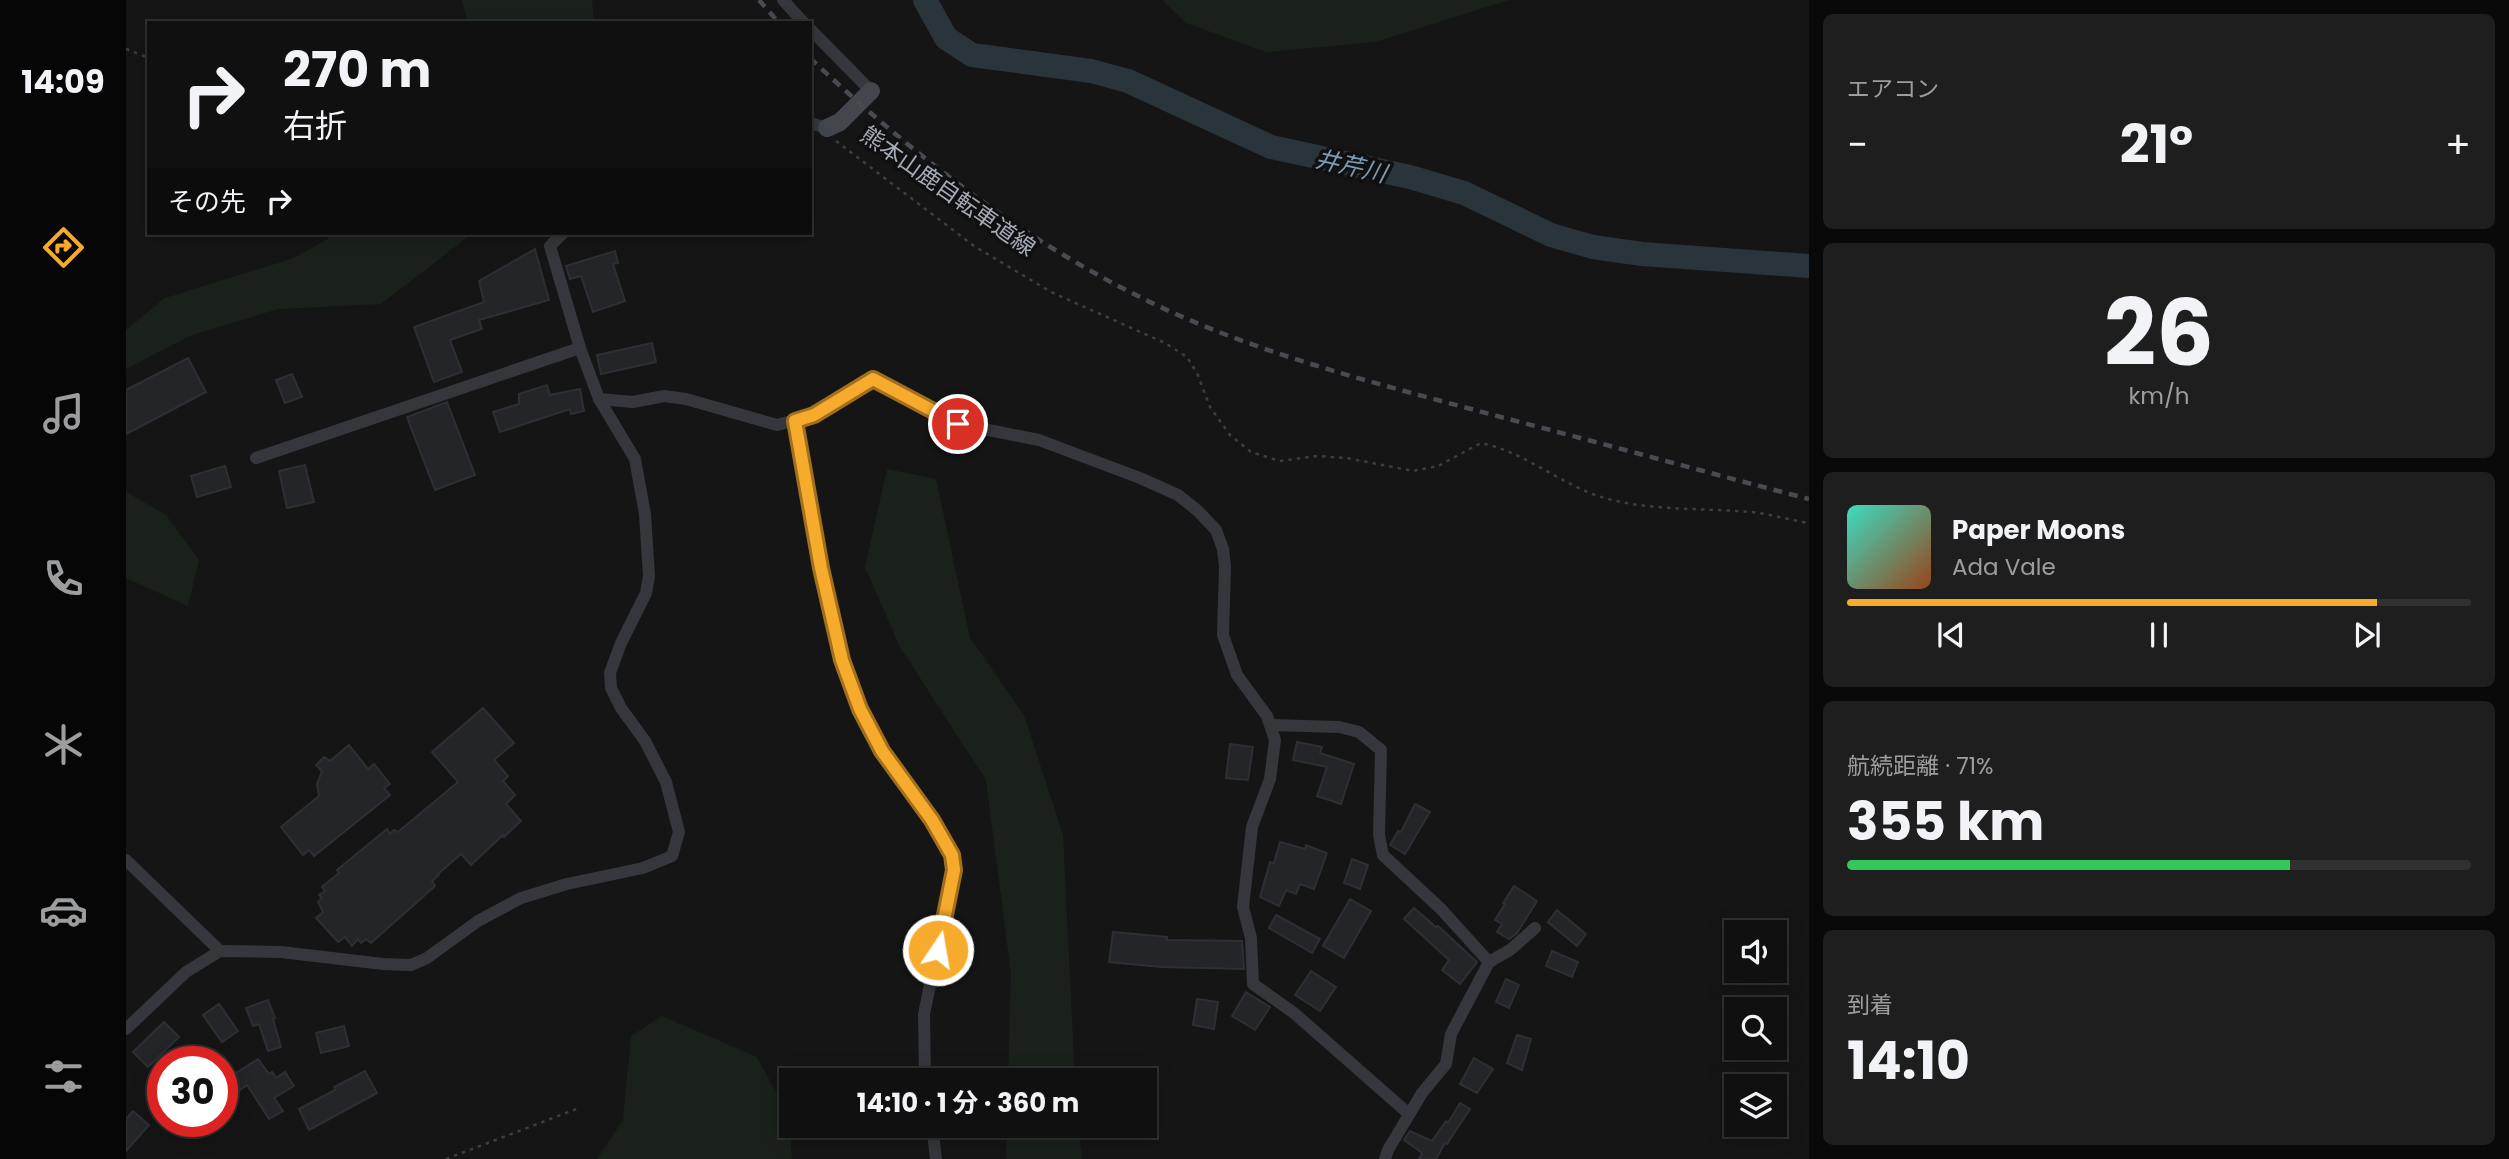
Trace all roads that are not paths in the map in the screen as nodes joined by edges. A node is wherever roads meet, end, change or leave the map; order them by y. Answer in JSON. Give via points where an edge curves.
{"nodes":[{"id":1,"x":783,"y":0,"type":"edge"},
{"id":2,"x":802,"y":21,"type":"edge"},
{"id":3,"x":812,"y":31,"type":"edge"},
{"id":4,"x":871,"y":91,"type":"joint"},
{"id":5,"x":818,"y":125,"type":"edge"},
{"id":6,"x":561,"y":235,"type":"edge"},
{"id":7,"x":580,"y":348,"type":"junction"},
{"id":8,"x":599,"y":399,"type":"junction"},
{"id":9,"x":795,"y":421,"type":"junction"},
{"id":10,"x":256,"y":458,"type":"dead end"},
{"id":11,"x":1271,"y":725,"type":"junction"},
{"id":12,"x":126,"y":860,"type":"edge"},
{"id":13,"x":1535,"y":928,"type":"dead end"},
{"id":14,"x":220,"y":951,"type":"junction"},
{"id":15,"x":1489,"y":962,"type":"junction"},
{"id":16,"x":126,"y":1030,"type":"edge"},
{"id":17,"x":925,"y":1068,"type":"edge"},
{"id":18,"x":1409,"y":1114,"type":"junction"},
{"id":19,"x":934,"y":1138,"type":"edge"},
{"id":20,"x":936,"y":1159,"type":"edge"},
{"id":21,"x":1385,"y":1159,"type":"edge"}],
"edges":[{"from":1,"to":2,"type":"street"},
{"from":3,"to":4,"type":"street"},
{"from":4,"to":5,"type":"main road","name":"熊本山鹿自転車道線","via":[[840,122]]},
{"from":6,"to":7,"type":"street","via":[[550,246]]},
{"from":7,"to":8,"type":"street"},
{"from":7,"to":10,"type":"street"},
{"from":8,"to":9,"type":"street","via":[[633,402],[664,396],[777,425]]},
{"from":8,"to":14,"type":"street","via":[[635,459],[649,576],[646,593],[610,673],[611,688],[666,782],[678,832],[672,856],[643,868],[521,898],[411,965]]},
{"from":9,"to":11,"type":"street","via":[[814,415],[873,379],[958,424],[1039,440],[1178,495],[1216,530],[1225,567],[1223,635],[1237,675]]},
{"from":9,"to":17,"type":"street","via":[[842,660],[882,751],[952,855],[954,870],[925,1014]]},
{"from":11,"to":15,"type":"street","via":[[1339,727],[1359,732],[1381,750],[1379,835],[1383,855]]},
{"from":11,"to":18,"type":"street","via":[[1275,740],[1270,779],[1252,827],[1243,907],[1251,938],[1252,984],[1294,1013]]},
{"from":12,"to":14,"type":"street"},
{"from":13,"to":15,"type":"street"},
{"from":14,"to":16,"type":"street","via":[[186,972]]},
{"from":15,"to":18,"type":"street","via":[[1451,1034],[1446,1064]]},
{"from":18,"to":21,"type":"street"},
{"from":19,"to":20,"type":"street"}]}
